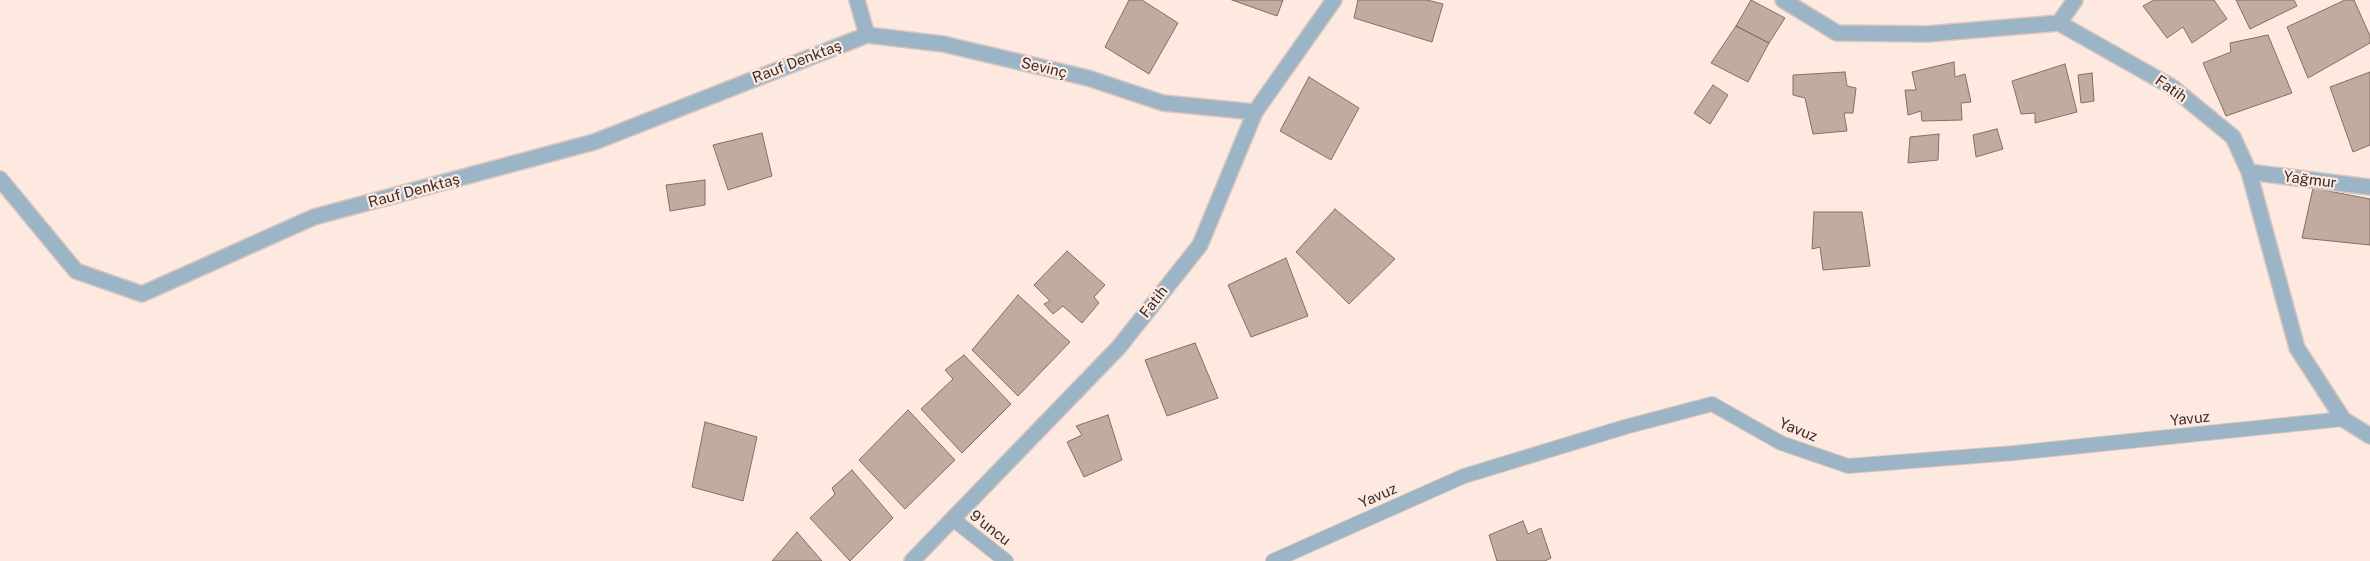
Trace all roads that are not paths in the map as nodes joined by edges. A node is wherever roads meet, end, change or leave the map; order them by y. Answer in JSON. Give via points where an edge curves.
{"nodes":[{"id":1,"x":857,"y":0,"type":"edge"},
{"id":2,"x":1334,"y":0,"type":"edge"},
{"id":3,"x":1783,"y":0,"type":"edge"},
{"id":4,"x":2075,"y":0,"type":"edge"},
{"id":5,"x":2059,"y":23,"type":"junction"},
{"id":6,"x":867,"y":34,"type":"junction"},
{"id":7,"x":1255,"y":112,"type":"junction"},
{"id":8,"x":2249,"y":172,"type":"junction"},
{"id":9,"x":0,"y":179,"type":"edge"},
{"id":10,"x":2370,"y":187,"type":"edge"},
{"id":11,"x":2343,"y":419,"type":"junction"},
{"id":12,"x":2370,"y":436,"type":"edge"},
{"id":13,"x":954,"y":520,"type":"junction"},
{"id":14,"x":912,"y":561,"type":"edge"},
{"id":15,"x":1006,"y":561,"type":"edge"},
{"id":16,"x":1273,"y":561,"type":"edge"}],
"edges":[{"from":1,"to":6,"type":"street"},
{"from":2,"to":7,"type":"street","name":"Fatih"},
{"from":3,"to":5,"type":"street","via":[[1837,33],[1927,34]]},
{"from":4,"to":5,"type":"street"},
{"from":5,"to":8,"type":"street","name":"Fatih","via":[[2172,86],[2233,137]]},
{"from":6,"to":7,"type":"street","name":"Sevinç","via":[[943,44],[1088,78],[1163,103]]},
{"from":6,"to":9,"type":"street","name":"Rauf Denktaş","via":[[594,142],[314,217],[142,294],[76,271]]},
{"from":7,"to":13,"type":"street","name":"Fatih","via":[[1200,245],[1119,347]]},
{"from":8,"to":10,"type":"street","name":"Yağmur"},
{"from":8,"to":11,"type":"street","name":"Fatih","via":[[2297,348]]},
{"from":11,"to":12,"type":"street","name":"Fatih"},
{"from":11,"to":16,"type":"lane","name":"Yavuz","via":[[2014,453],[1848,466],[1781,443],[1712,404],[1464,476]]},
{"from":13,"to":14,"type":"street","name":"Fatih"},
{"from":13,"to":15,"type":"lane","name":"9'uncu"}]}
